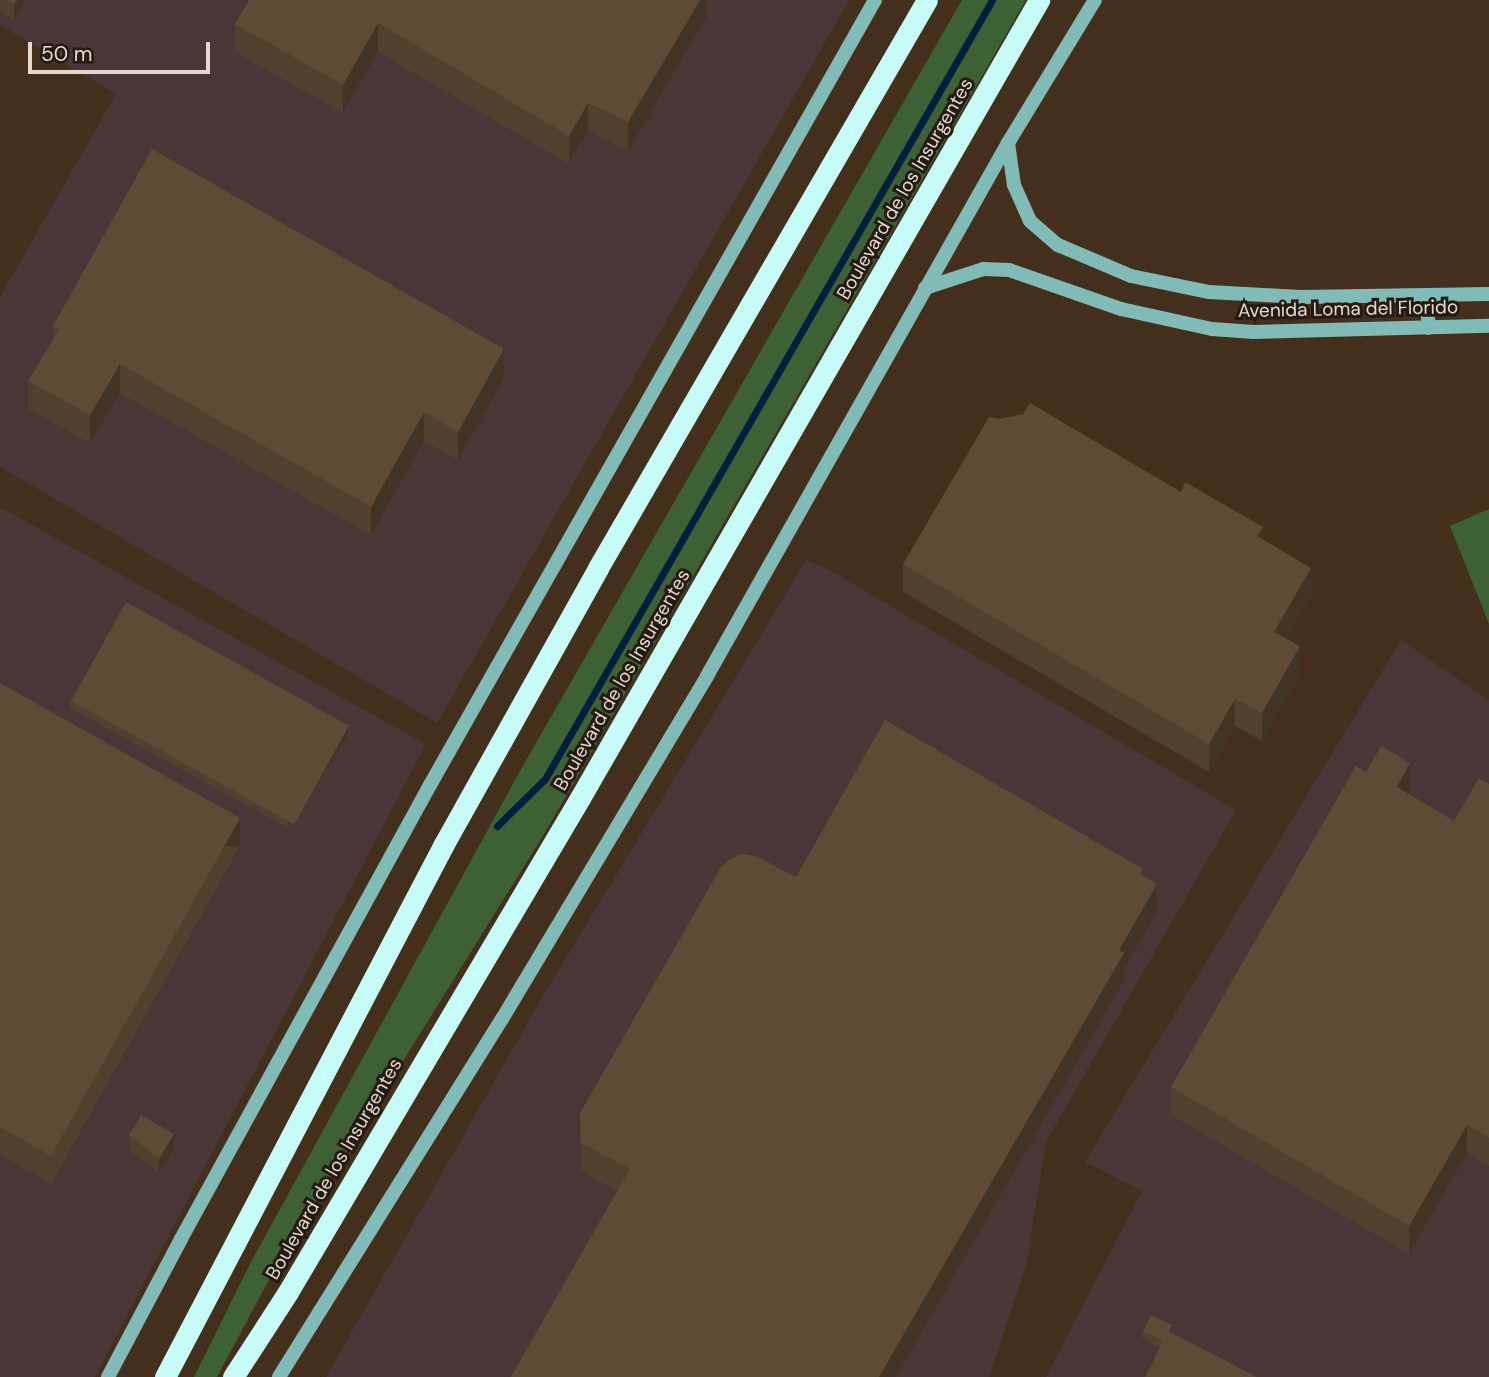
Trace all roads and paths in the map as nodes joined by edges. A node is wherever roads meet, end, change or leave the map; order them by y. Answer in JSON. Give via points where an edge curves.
{"nodes":[{"id":1,"x":875,"y":0,"type":"edge"},
{"id":2,"x":928,"y":0,"type":"edge"},
{"id":3,"x":1039,"y":0,"type":"edge"},
{"id":4,"x":1095,"y":0,"type":"edge"},
{"id":5,"x":1008,"y":143,"type":"junction"},
{"id":6,"x":925,"y":288,"type":"junction"},
{"id":7,"x":1489,"y":294,"type":"edge"},
{"id":8,"x":1426,"y":295,"type":"junction"},
{"id":9,"x":1489,"y":326,"type":"edge"},
{"id":10,"x":1429,"y":328,"type":"junction"},
{"id":11,"x":108,"y":1377,"type":"edge"},
{"id":12,"x":165,"y":1377,"type":"edge"},
{"id":13,"x":233,"y":1377,"type":"edge"},
{"id":14,"x":279,"y":1377,"type":"edge"}],
"edges":[{"from":1,"to":11,"type":"street","via":[[430,785]]},
{"from":2,"to":12,"type":"highway","via":[[598,568],[451,832]]},
{"from":3,"to":13,"type":"highway","name":"Boulevard de los Insurgentes","via":[[580,798]]},
{"from":4,"to":5,"type":"street"},
{"from":5,"to":6,"type":"street"},
{"from":5,"to":8,"type":"street","name":"Avenida Loma del Florido","via":[[1013,185],[1030,221],[1058,245],[1131,276],[1209,292],[1301,297]]},
{"from":6,"to":10,"type":"street","name":"Avenida Loma del Florido","via":[[983,269],[1009,270],[1121,309],[1213,329]]},
{"from":6,"to":14,"type":"street","via":[[693,699],[502,1019]]},
{"from":7,"to":8,"type":"street","name":"Avenida Loma del Florido"},
{"from":8,"to":10,"type":"street"},
{"from":9,"to":10,"type":"street","name":"Avenida Loma del Florido"}]}
